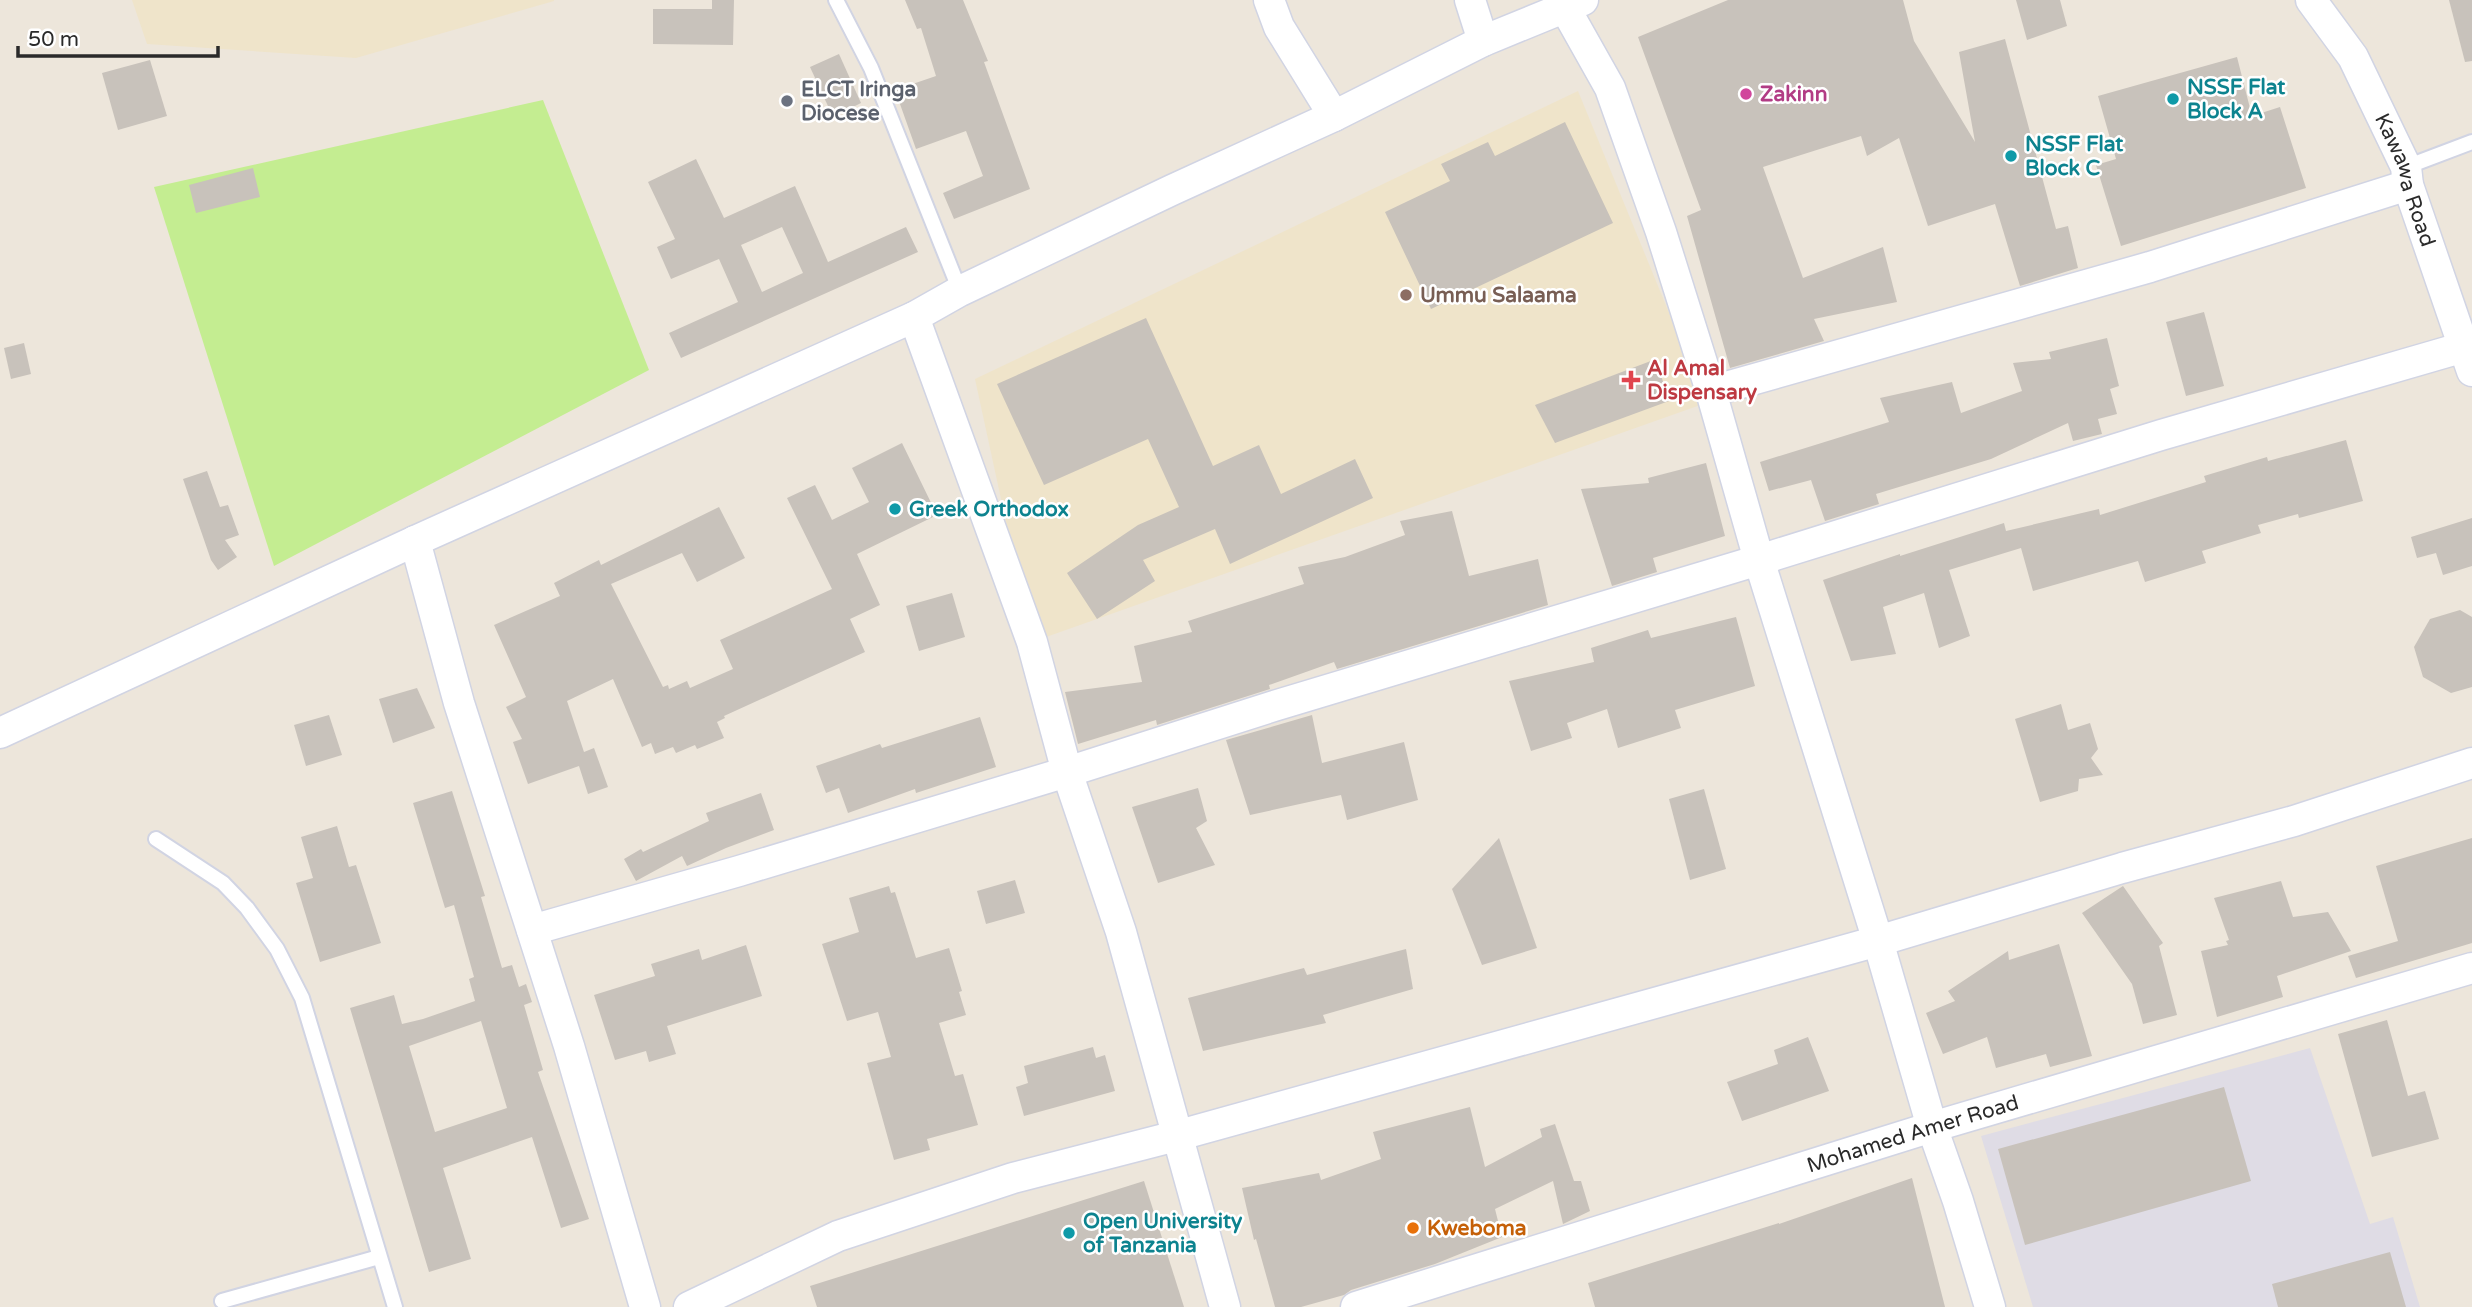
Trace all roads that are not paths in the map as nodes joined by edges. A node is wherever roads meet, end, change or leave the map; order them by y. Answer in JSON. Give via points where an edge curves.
{"nodes":[{"id":1,"x":836,"y":0,"type":"edge"},
{"id":2,"x":1269,"y":0,"type":"edge"},
{"id":3,"x":1470,"y":0,"type":"edge"},
{"id":4,"x":2311,"y":0,"type":"edge"},
{"id":5,"x":1574,"y":4,"type":"edge"},
{"id":6,"x":1483,"y":41,"type":"junction"},
{"id":7,"x":1334,"y":116,"type":"junction"},
{"id":8,"x":2472,"y":142,"type":"edge"},
{"id":9,"x":2407,"y":176,"type":"junction"},
{"id":10,"x":960,"y":291,"type":"junction"},
{"id":11,"x":914,"y":317,"type":"junction"},
{"id":12,"x":2468,"y":359,"type":"edge"},
{"id":13,"x":1710,"y":388,"type":"junction"},
{"id":14,"x":415,"y":541,"type":"junction"},
{"id":15,"x":1759,"y":560,"type":"junction"},
{"id":16,"x":0,"y":733,"type":"edge"},
{"id":17,"x":2472,"y":764,"type":"edge"},
{"id":18,"x":1068,"y":772,"type":"junction"},
{"id":19,"x":156,"y":839,"type":"dead end"},
{"id":20,"x":532,"y":930,"type":"junction"},
{"id":21,"x":1878,"y":941,"type":"junction"},
{"id":22,"x":2472,"y":968,"type":"edge"},
{"id":23,"x":1932,"y":1127,"type":"junction"},
{"id":24,"x":1176,"y":1136,"type":"junction"},
{"id":25,"x":379,"y":1258,"type":"junction"},
{"id":26,"x":222,"y":1301,"type":"dead end"},
{"id":27,"x":395,"y":1307,"type":"edge"},
{"id":28,"x":645,"y":1307,"type":"edge"},
{"id":29,"x":689,"y":1307,"type":"edge"},
{"id":30,"x":1225,"y":1307,"type":"edge"},
{"id":31,"x":1356,"y":1307,"type":"edge"},
{"id":32,"x":1990,"y":1307,"type":"edge"}],
"edges":[{"from":1,"to":10,"type":"lane","via":[[871,68]]},
{"from":2,"to":7,"type":"street","via":[[1279,27]]},
{"from":3,"to":6,"type":"street"},
{"from":4,"to":9,"type":"street","name":"Kawawa Road","via":[[2353,57]]},
{"from":5,"to":6,"type":"street"},
{"from":5,"to":13,"type":"street","via":[[1610,88]]},
{"from":6,"to":7,"type":"street"},
{"from":7,"to":10,"type":"street"},
{"from":8,"to":9,"type":"lane"},
{"from":9,"to":12,"type":"street","name":"Kawawa Road"},
{"from":9,"to":13,"type":"street","via":[[2150,267],[1742,383]]},
{"from":10,"to":11,"type":"street"},
{"from":11,"to":14,"type":"street"},
{"from":11,"to":18,"type":"street","via":[[1032,642]]},
{"from":12,"to":15,"type":"street","via":[[2161,435]]},
{"from":13,"to":15,"type":"street"},
{"from":14,"to":16,"type":"street"},
{"from":14,"to":20,"type":"street","via":[[459,703]]},
{"from":15,"to":18,"type":"street"},
{"from":15,"to":21,"type":"street"},
{"from":17,"to":21,"type":"street","via":[[2294,821]]},
{"from":18,"to":20,"type":"street"},
{"from":18,"to":24,"type":"street","via":[[1121,932]]},
{"from":19,"to":25,"type":"lane","via":[[223,883],[277,948],[302,998]]},
{"from":20,"to":28,"type":"street"},
{"from":21,"to":23,"type":"street"},
{"from":21,"to":24,"type":"street"},
{"from":22,"to":23,"type":"street","name":"Mohamed Amer Road"},
{"from":23,"to":31,"type":"street","name":"Mohamed Amer Road"},
{"from":23,"to":32,"type":"street"},
{"from":24,"to":29,"type":"street","via":[[1013,1178],[838,1236]]},
{"from":24,"to":30,"type":"street"},
{"from":25,"to":26,"type":"lane"},
{"from":25,"to":27,"type":"lane"}]}
